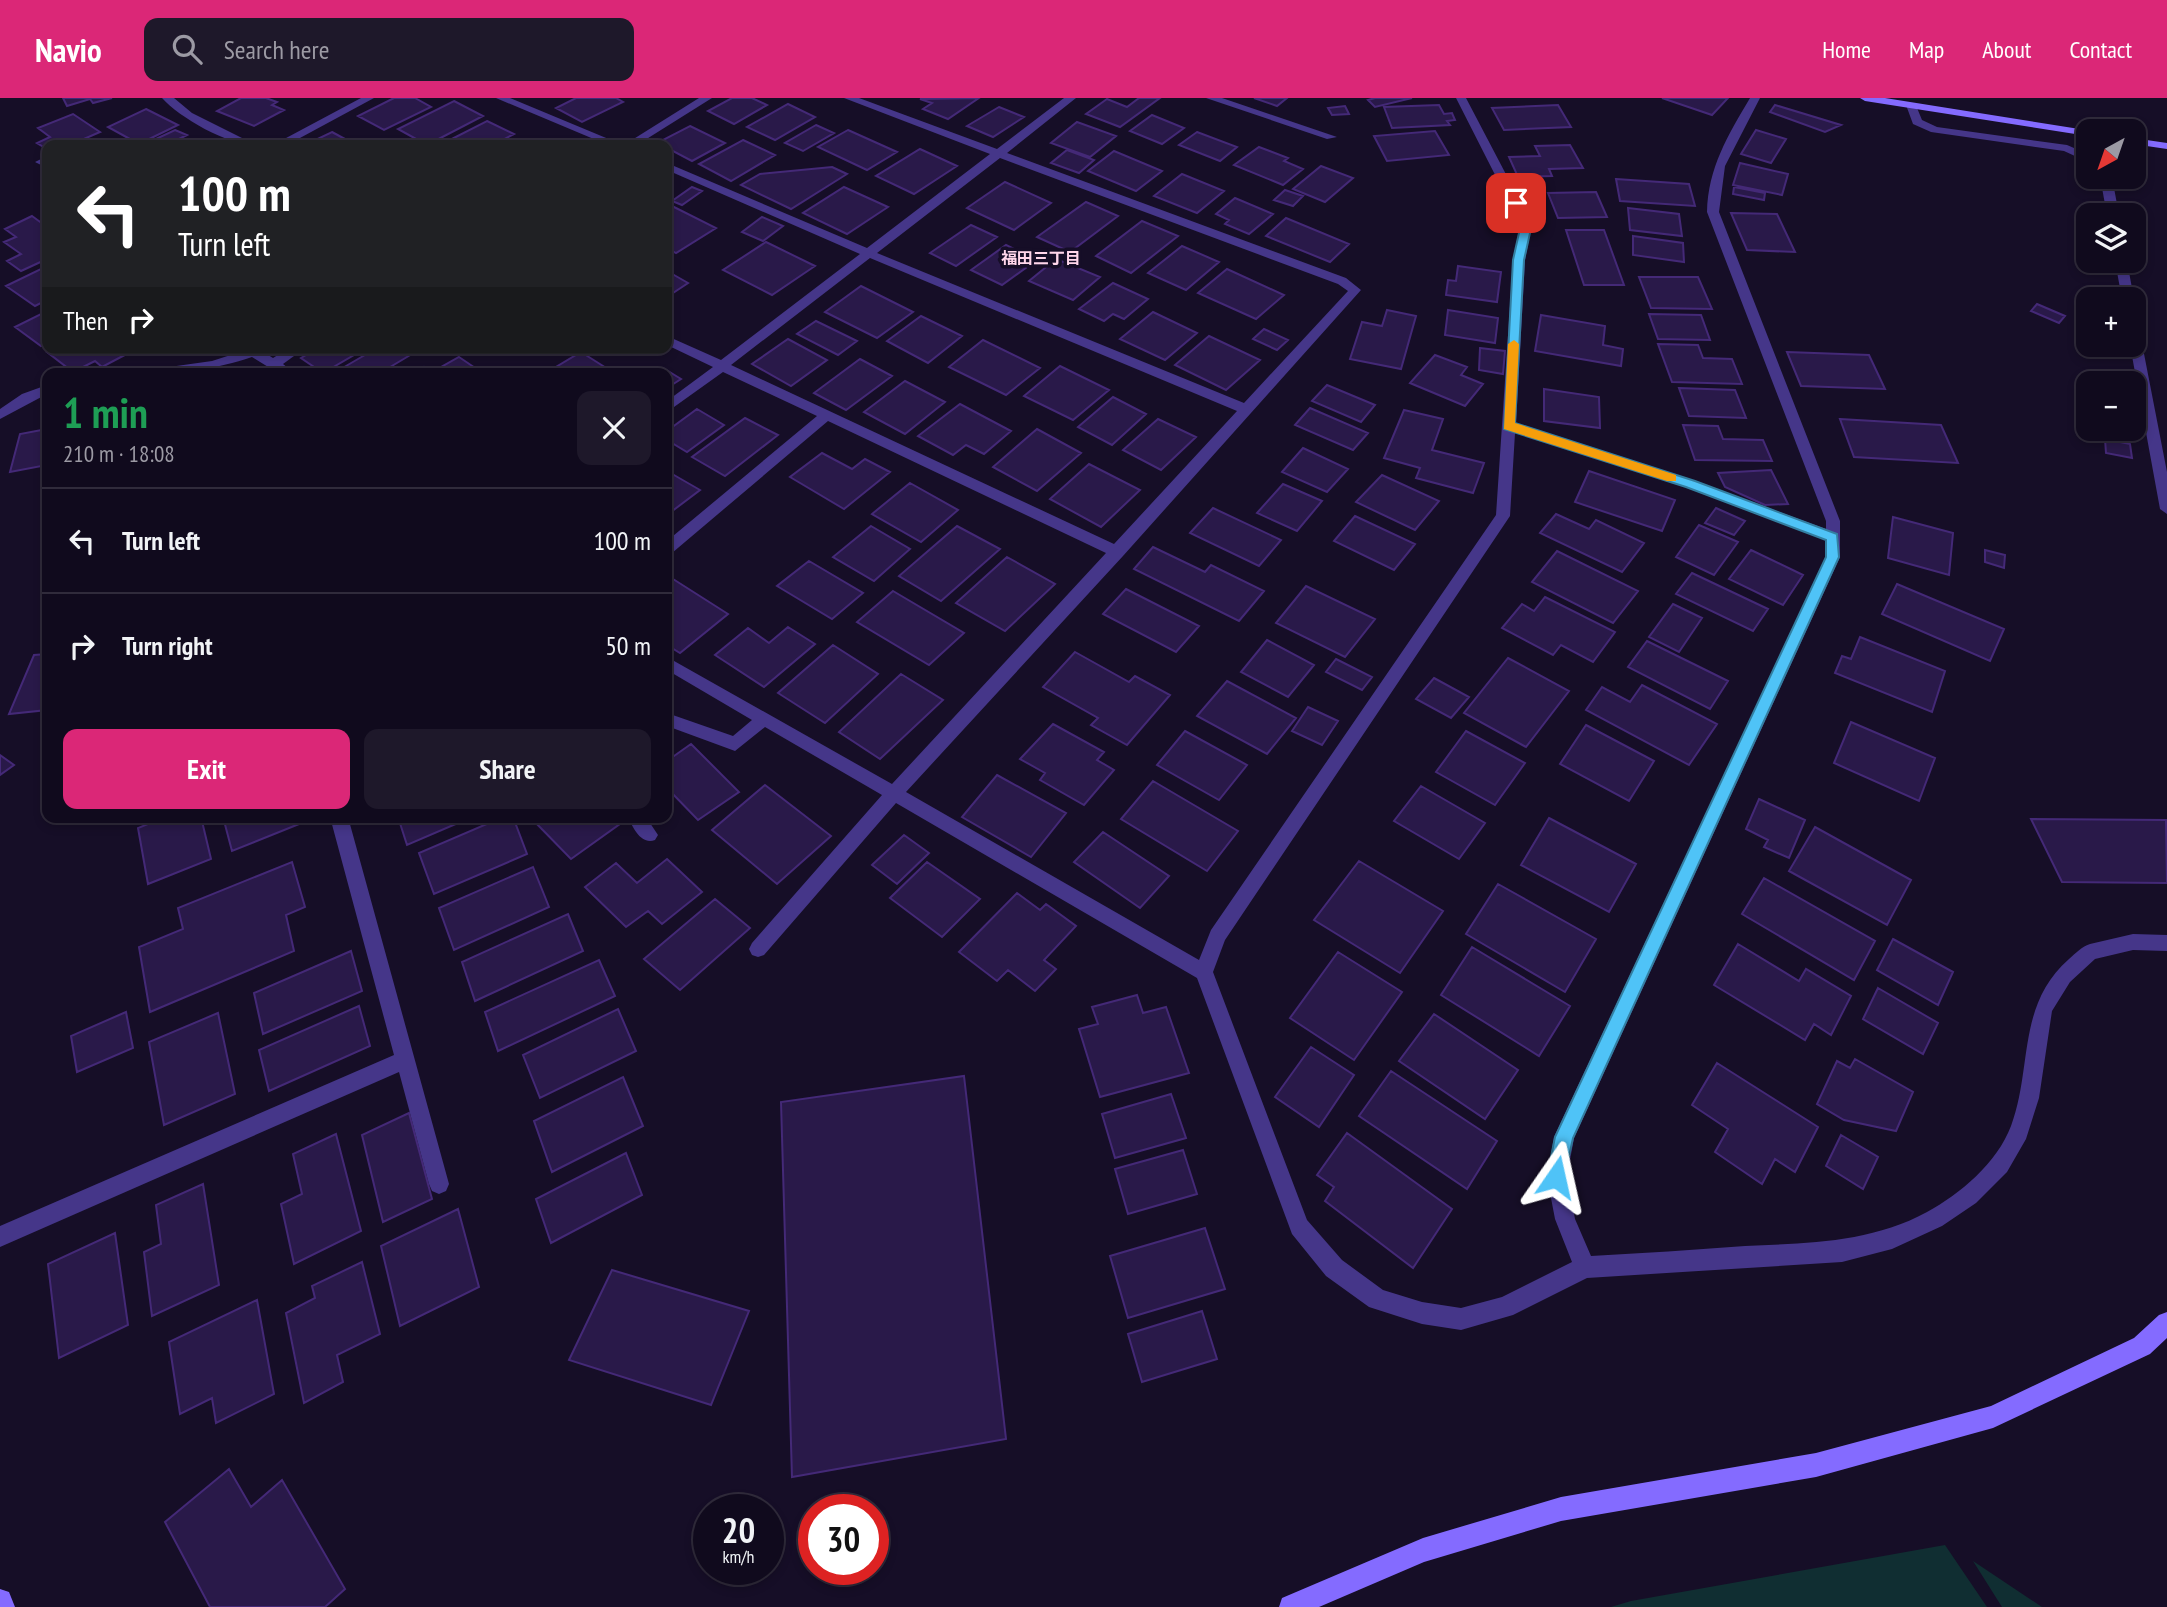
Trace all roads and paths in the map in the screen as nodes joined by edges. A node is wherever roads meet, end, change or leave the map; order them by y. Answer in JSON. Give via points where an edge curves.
{"nodes":[{"id":1,"x":167,"y":98,"type":"edge"},
{"id":2,"x":369,"y":98,"type":"edge"},
{"id":3,"x":501,"y":98,"type":"edge"},
{"id":4,"x":707,"y":98,"type":"edge"},
{"id":5,"x":849,"y":98,"type":"edge"},
{"id":6,"x":1071,"y":98,"type":"edge"},
{"id":7,"x":1211,"y":98,"type":"edge"},
{"id":8,"x":1461,"y":98,"type":"edge"},
{"id":9,"x":1755,"y":98,"type":"edge"},
{"id":10,"x":1865,"y":98,"type":"edge"},
{"id":11,"x":1911,"y":105,"type":"junction"},
{"id":12,"x":2076,"y":131,"type":"edge"},
{"id":13,"x":1331,"y":137,"type":"dead end"},
{"id":14,"x":240,"y":140,"type":"edge"},
{"id":15,"x":289,"y":140,"type":"edge"},
{"id":16,"x":605,"y":140,"type":"edge"},
{"id":17,"x":639,"y":140,"type":"edge"},
{"id":18,"x":2146,"y":143,"type":"edge"},
{"id":19,"x":2167,"y":146,"type":"edge"},
{"id":20,"x":999,"y":153,"type":"junction"},
{"id":21,"x":2076,"y":153,"type":"edge"},
{"id":22,"x":672,"y":168,"type":"edge"},
{"id":23,"x":870,"y":254,"type":"junction"},
{"id":24,"x":672,"y":342,"type":"edge"},
{"id":25,"x":240,"y":354,"type":"edge"},
{"id":26,"x":257,"y":354,"type":"edge"},
{"id":27,"x":289,"y":354,"type":"edge"},
{"id":28,"x":2138,"y":357,"type":"edge"},
{"id":29,"x":273,"y":364,"type":"junction"},
{"id":30,"x":722,"y":366,"type":"junction"},
{"id":31,"x":192,"y":368,"type":"edge"},
{"id":32,"x":280,"y":368,"type":"edge"},
{"id":33,"x":42,"y":391,"type":"edge"},
{"id":34,"x":672,"y":404,"type":"edge"},
{"id":35,"x":1247,"y":410,"type":"junction"},
{"id":36,"x":0,"y":415,"type":"edge"},
{"id":37,"x":826,"y":415,"type":"junction"},
{"id":38,"x":1508,"y":426,"type":"junction"},
{"id":39,"x":2167,"y":509,"type":"edge"},
{"id":40,"x":1832,"y":537,"type":"junction"},
{"id":41,"x":672,"y":546,"type":"edge"},
{"id":42,"x":1118,"y":552,"type":"junction"},
{"id":43,"x":672,"y":666,"type":"edge"},
{"id":44,"x":763,"y":719,"type":"junction"},
{"id":45,"x":672,"y":721,"type":"edge"},
{"id":46,"x":894,"y":794,"type":"junction"},
{"id":47,"x":341,"y":823,"type":"edge"},
{"id":48,"x":640,"y":823,"type":"edge"},
{"id":49,"x":649,"y":835,"type":"dead end"},
{"id":50,"x":2167,"y":943,"type":"edge"},
{"id":51,"x":758,"y":949,"type":"dead end"},
{"id":52,"x":1204,"y":972,"type":"junction"},
{"id":53,"x":405,"y":1060,"type":"junction"},
{"id":54,"x":439,"y":1184,"type":"dead end"},
{"id":55,"x":0,"y":1237,"type":"edge"},
{"id":56,"x":1584,"y":1267,"type":"junction"},
{"id":57,"x":2167,"y":1324,"type":"edge"},
{"id":58,"x":0,"y":1601,"type":"edge"},
{"id":59,"x":3,"y":1607,"type":"edge"},
{"id":60,"x":1291,"y":1607,"type":"edge"}],
"edges":[{"from":1,"to":14,"type":"street","via":[[188,115]]},
{"from":2,"to":15,"type":"street"},
{"from":3,"to":16,"type":"street"},
{"from":4,"to":17,"type":"street"},
{"from":5,"to":20,"type":"street"},
{"from":6,"to":20,"type":"street"},
{"from":7,"to":13,"type":"street"},
{"from":8,"to":38,"type":"street","via":[[1526,224],[1519,260]]},
{"from":9,"to":40,"type":"street","via":[[1723,155],[1712,187],[1713,212],[1833,521]]},
{"from":10,"to":11,"type":"street"},
{"from":11,"to":12,"type":"street"},
{"from":11,"to":21,"type":"street","via":[[1917,122],[1935,130]]},
{"from":18,"to":19,"type":"street"},
{"from":20,"to":23,"type":"street"},
{"from":20,"to":35,"type":"street","via":[[1342,281],[1355,290]]},
{"from":22,"to":23,"type":"street"},
{"from":23,"to":30,"type":"street"},
{"from":23,"to":35,"type":"street"},
{"from":24,"to":30,"type":"street"},
{"from":25,"to":31,"type":"street"},
{"from":26,"to":29,"type":"street"},
{"from":27,"to":29,"type":"street"},
{"from":28,"to":39,"type":"street"},
{"from":29,"to":32,"type":"street"},
{"from":30,"to":34,"type":"street"},
{"from":30,"to":37,"type":"street"},
{"from":33,"to":36,"type":"street"},
{"from":35,"to":42,"type":"street"},
{"from":37,"to":41,"type":"street"},
{"from":37,"to":42,"type":"street"},
{"from":38,"to":40,"type":"street","via":[[1690,484]]},
{"from":38,"to":52,"type":"street","via":[[1503,516],[1217,936]]},
{"from":40,"to":56,"type":"street","via":[[1833,557],[1564,1137],[1556,1177],[1565,1219]]},
{"from":42,"to":46,"type":"street"},
{"from":43,"to":44,"type":"street"},
{"from":44,"to":45,"type":"street","via":[[735,744]]},
{"from":44,"to":46,"type":"street"},
{"from":46,"to":51,"type":"street"},
{"from":46,"to":52,"type":"street"},
{"from":47,"to":53,"type":"street"},
{"from":48,"to":49,"type":"street"},
{"from":50,"to":56,"type":"street","via":[[2133,942],[2090,952],[2063,976],[2043,1009],[2019,1132],[2000,1165],[1969,1196],[1935,1219],[1892,1239],[1842,1251]]},
{"from":52,"to":56,"type":"street","via":[[1299,1227],[1334,1268],[1377,1298],[1422,1313],[1461,1319],[1505,1307]]},
{"from":53,"to":54,"type":"street"},
{"from":53,"to":55,"type":"street"},
{"from":57,"to":60,"type":"street","via":[[2142,1346],[1993,1417],[1816,1465],[1561,1509],[1423,1550]]},
{"from":58,"to":59,"type":"street"}]}
